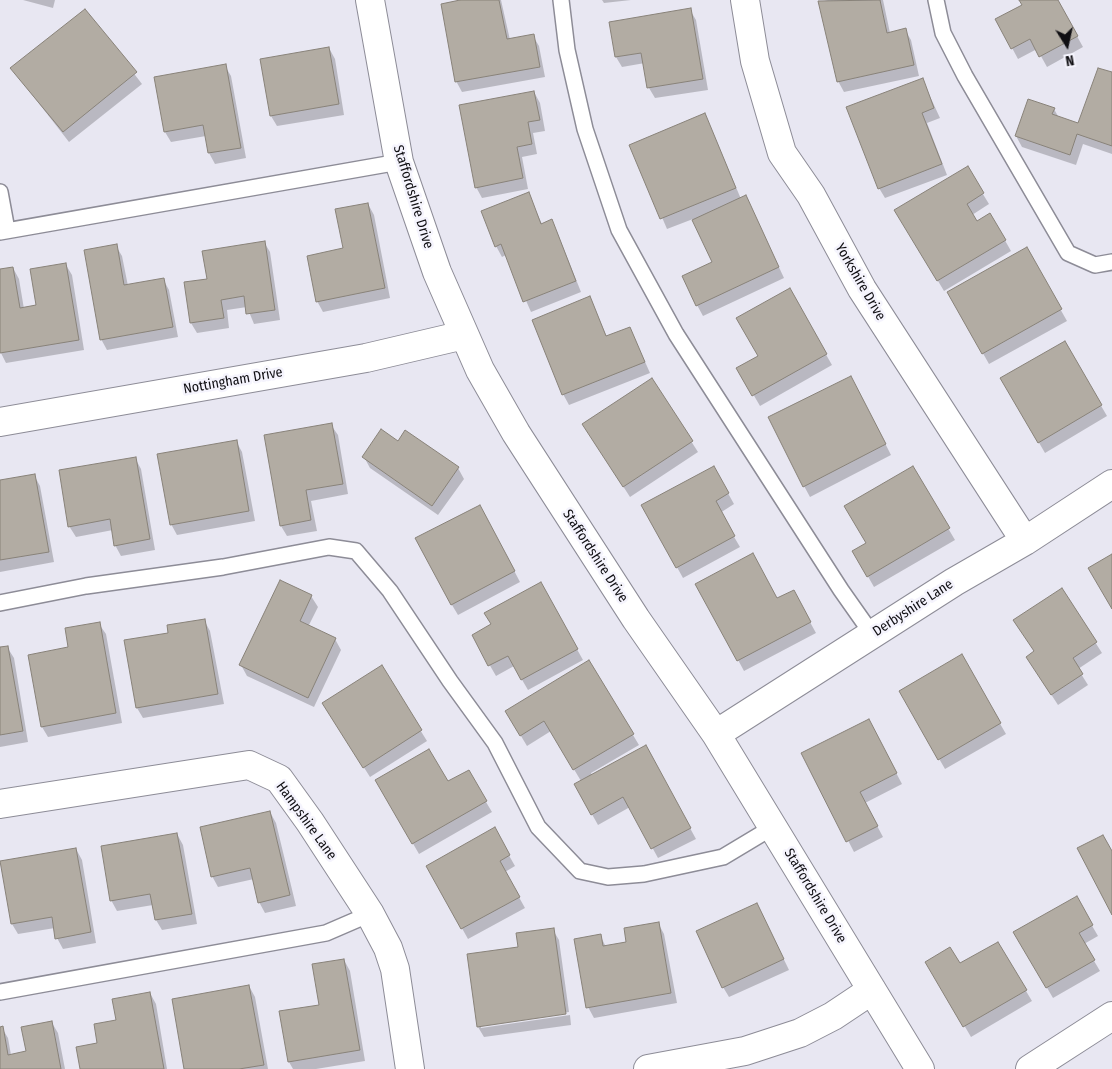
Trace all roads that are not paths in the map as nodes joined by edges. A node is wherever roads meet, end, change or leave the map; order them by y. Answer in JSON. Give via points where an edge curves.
{"nodes":[{"id":1,"x":370,"y":0,"type":"edge"},
{"id":2,"x":561,"y":0,"type":"edge"},
{"id":3,"x":744,"y":0,"type":"edge"},
{"id":4,"x":936,"y":0,"type":"edge"},
{"id":5,"x":399,"y":162,"type":"junction"},
{"id":6,"x":0,"y":192,"type":"edge"},
{"id":7,"x":3,"y":231,"type":"edge"},
{"id":8,"x":1112,"y":262,"type":"edge"},
{"id":9,"x":464,"y":335,"type":"junction"},
{"id":10,"x":0,"y":422,"type":"edge"},
{"id":11,"x":1112,"y":484,"type":"edge"},
{"id":12,"x":1025,"y":541,"type":"junction"},
{"id":13,"x":0,"y":603,"type":"edge"},
{"id":14,"x":872,"y":634,"type":"junction"},
{"id":15,"x":716,"y":734,"type":"junction"},
{"id":16,"x":0,"y":804,"type":"edge"},
{"id":17,"x":773,"y":827,"type":"junction"},
{"id":18,"x":370,"y":914,"type":"junction"},
{"id":19,"x":872,"y":990,"type":"junction"},
{"id":20,"x":0,"y":992,"type":"edge"},
{"id":21,"x":1112,"y":1017,"type":"edge"},
{"id":22,"x":410,"y":1069,"type":"edge"},
{"id":23,"x":648,"y":1069,"type":"edge"},
{"id":24,"x":920,"y":1069,"type":"edge"},
{"id":25,"x":1030,"y":1069,"type":"edge"}],
"edges":[{"from":1,"to":5,"type":"street","name":"Staffordshire Drive"},
{"from":2,"to":14,"type":"lane","via":[[567,50],[585,129],[619,230],[676,334]]},
{"from":3,"to":12,"type":"street","name":"Yorkshire Drive","via":[[755,61],[782,152],[811,195],[862,289]]},
{"from":4,"to":8,"type":"lane","via":[[943,33],[965,76],[1068,253],[1095,265]]},
{"from":5,"to":7,"type":"lane"},
{"from":5,"to":9,"type":"street","name":"Staffordshire Drive","via":[[437,272]]},
{"from":6,"to":7,"type":"lane"},
{"from":9,"to":10,"type":"street","name":"Nottingham Drive","via":[[366,358]]},
{"from":9,"to":15,"type":"street","name":"Staffordshire Drive","via":[[516,433],[636,619]]},
{"from":11,"to":12,"type":"street","name":"Derbyshire Lane"},
{"from":12,"to":14,"type":"street","name":"Derbyshire Lane"},
{"from":13,"to":17,"type":"lane","via":[[329,547],[356,551],[390,591],[495,743],[538,827],[580,871],[608,877],[644,874],[723,857]]},
{"from":14,"to":15,"type":"street","name":"Derbyshire Lane"},
{"from":15,"to":17,"type":"street","name":"Staffordshire Drive"},
{"from":16,"to":18,"type":"street","name":"Hampshire Lane","via":[[249,765],[279,780]]},
{"from":17,"to":19,"type":"street","name":"Staffordshire Drive"},
{"from":18,"to":20,"type":"lane","via":[[326,934]]},
{"from":18,"to":22,"type":"street","name":"Hampshire Lane","via":[[395,969]]},
{"from":19,"to":23,"type":"street","via":[[800,1033],[745,1051]]},
{"from":19,"to":24,"type":"street","name":"Staffordshire Drive"},
{"from":21,"to":25,"type":"street"}]}
